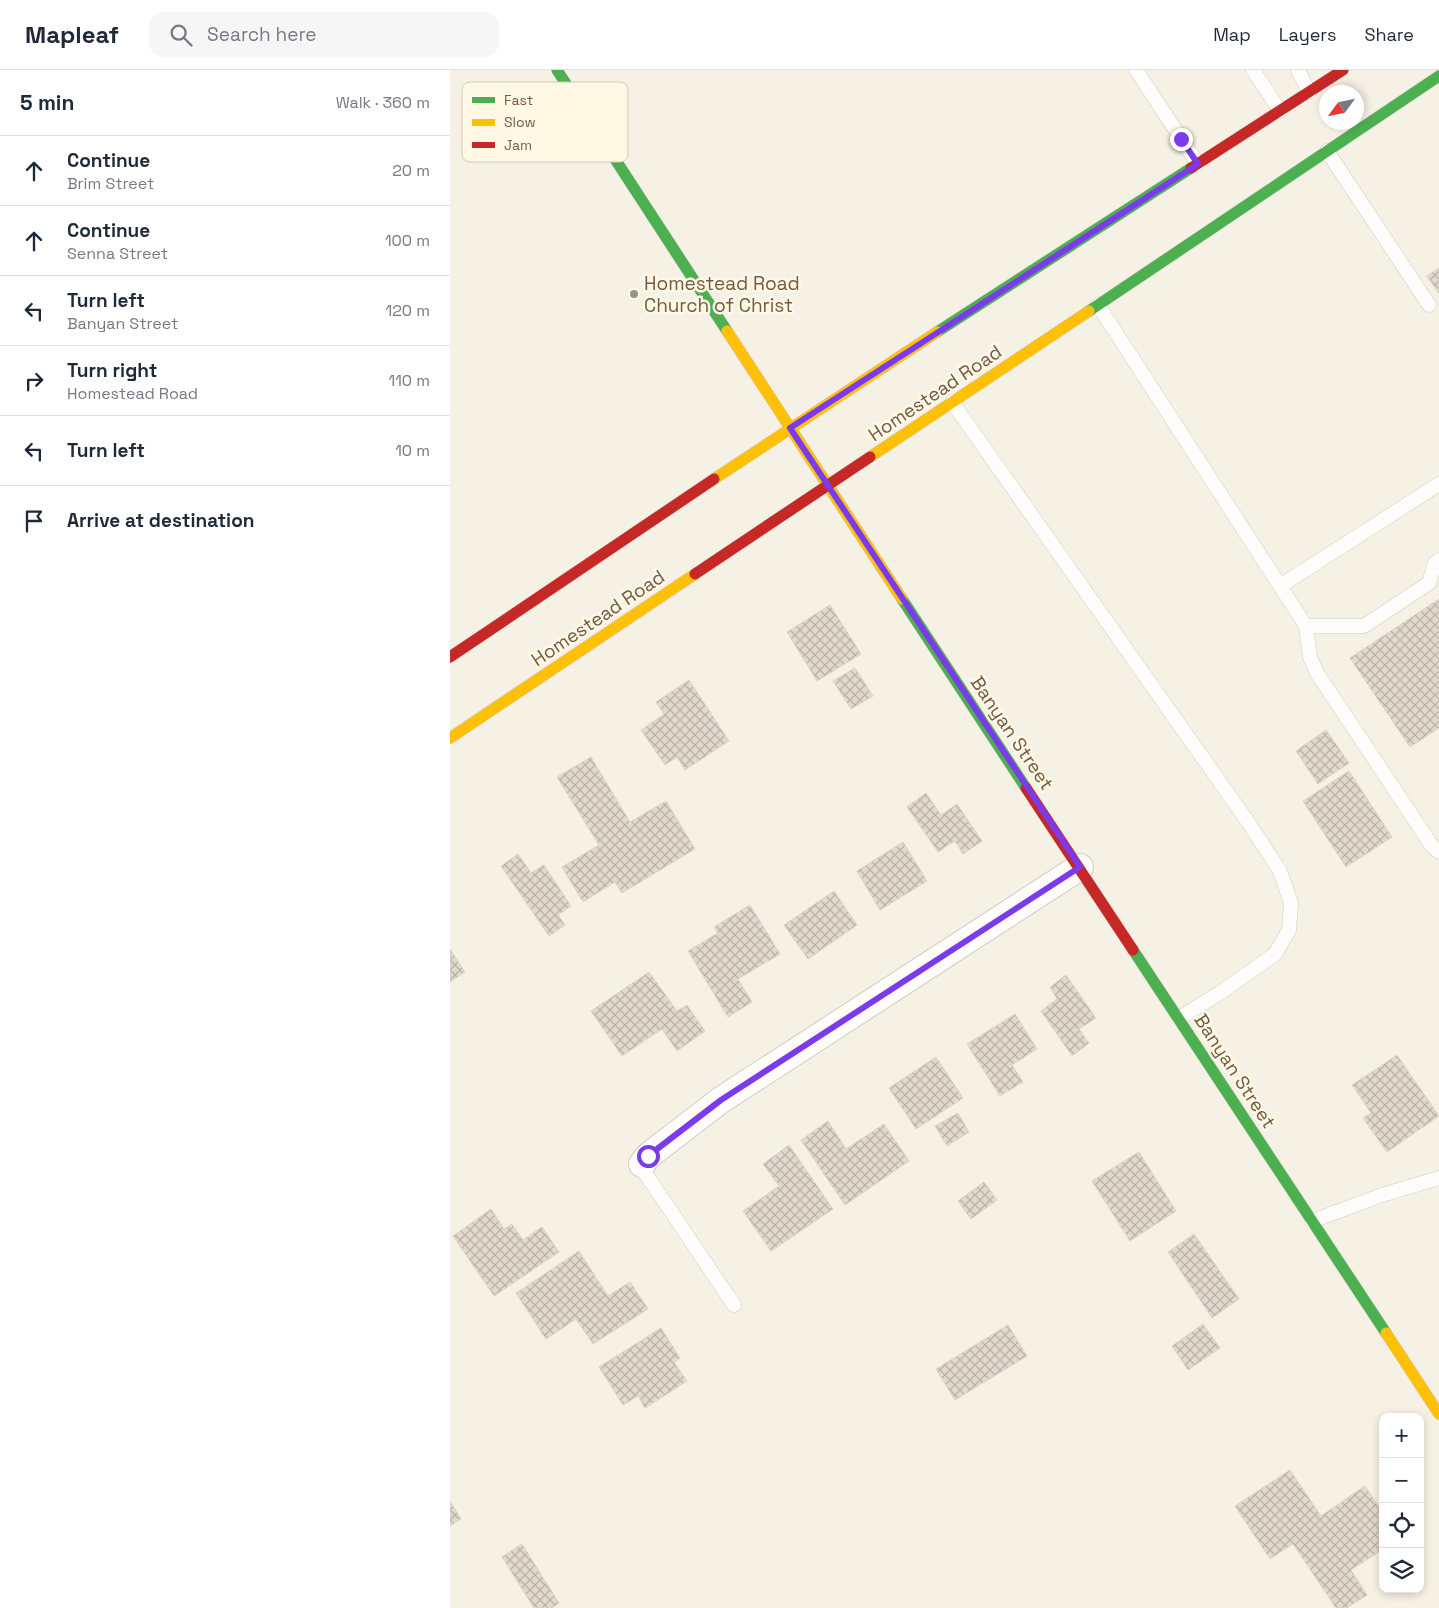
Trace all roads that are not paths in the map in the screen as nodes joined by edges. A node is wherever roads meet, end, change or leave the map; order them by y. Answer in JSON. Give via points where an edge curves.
{"nodes":[{"id":1,"x":557,"y":70,"type":"edge"},
{"id":2,"x":1136,"y":70,"type":"edge"},
{"id":3,"x":1253,"y":70,"type":"edge"},
{"id":4,"x":1298,"y":70,"type":"edge"},
{"id":5,"x":1344,"y":70,"type":"edge"},
{"id":6,"x":1439,"y":76,"type":"edge"},
{"id":7,"x":565,"y":82,"type":"edge"},
{"id":8,"x":1309,"y":92,"type":"junction"},
{"id":9,"x":1280,"y":111,"type":"junction"},
{"id":10,"x":1326,"y":151,"type":"junction"},
{"id":11,"x":617,"y":162,"type":"edge"},
{"id":12,"x":1198,"y":164,"type":"junction"},
{"id":13,"x":1098,"y":305,"type":"junction"},
{"id":14,"x":1429,"y":305,"type":"dead end"},
{"id":15,"x":952,"y":402,"type":"junction"},
{"id":16,"x":790,"y":428,"type":"junction"},
{"id":17,"x":1439,"y":484,"type":"edge"},
{"id":18,"x":827,"y":486,"type":"junction"},
{"id":19,"x":1439,"y":560,"type":"edge"},
{"id":20,"x":1280,"y":586,"type":"junction"},
{"id":21,"x":1306,"y":626,"type":"junction"},
{"id":22,"x":450,"y":658,"type":"edge"},
{"id":23,"x":450,"y":738,"type":"edge"},
{"id":24,"x":1439,"y":852,"type":"edge"},
{"id":25,"x":1080,"y":867,"type":"junction"},
{"id":26,"x":1179,"y":1018,"type":"junction"},
{"id":27,"x":642,"y":1164,"type":"joint"},
{"id":28,"x":1439,"y":1178,"type":"edge"},
{"id":29,"x":1312,"y":1221,"type":"junction"},
{"id":30,"x":734,"y":1305,"type":"dead end"},
{"id":31,"x":1439,"y":1414,"type":"edge"}],
"edges":[{"from":1,"to":7,"type":"main road","name":"Banyan Street"},
{"from":2,"to":12,"type":"lane"},
{"from":3,"to":9,"type":"lane"},
{"from":4,"to":8,"type":"lane"},
{"from":5,"to":8,"type":"main road"},
{"from":6,"to":10,"type":"main road","name":"Homestead Road"},
{"from":8,"to":9,"type":"main road"},
{"from":9,"to":12,"type":"main road"},
{"from":10,"to":13,"type":"main road","name":"Homestead Road"},
{"from":10,"to":14,"type":"lane"},
{"from":11,"to":16,"type":"main road","name":"Banyan Street"},
{"from":12,"to":16,"type":"main road"},
{"from":13,"to":15,"type":"main road","name":"Homestead Road"},
{"from":13,"to":20,"type":"lane"},
{"from":15,"to":18,"type":"main road","name":"Homestead Road"},
{"from":15,"to":26,"type":"lane","via":[[1280,871],[1291,903],[1289,930],[1275,954]]},
{"from":16,"to":18,"type":"main road","name":"Banyan Street"},
{"from":16,"to":22,"type":"main road"},
{"from":17,"to":20,"type":"lane"},
{"from":18,"to":23,"type":"main road","name":"Homestead Road"},
{"from":18,"to":25,"type":"main road","name":"Banyan Street"},
{"from":19,"to":21,"type":"lane","via":[[1434,563],[1429,583],[1364,626]]},
{"from":20,"to":21,"type":"lane"},
{"from":21,"to":24,"type":"lane","via":[[1310,657],[1318,673]]},
{"from":25,"to":26,"type":"main road","name":"Banyan Street"},
{"from":25,"to":27,"type":"street","via":[[721,1100]]},
{"from":26,"to":29,"type":"main road","name":"Banyan Street"},
{"from":27,"to":30,"type":"lane"},
{"from":28,"to":29,"type":"lane"},
{"from":29,"to":31,"type":"main road","name":"Banyan Street"}]}
